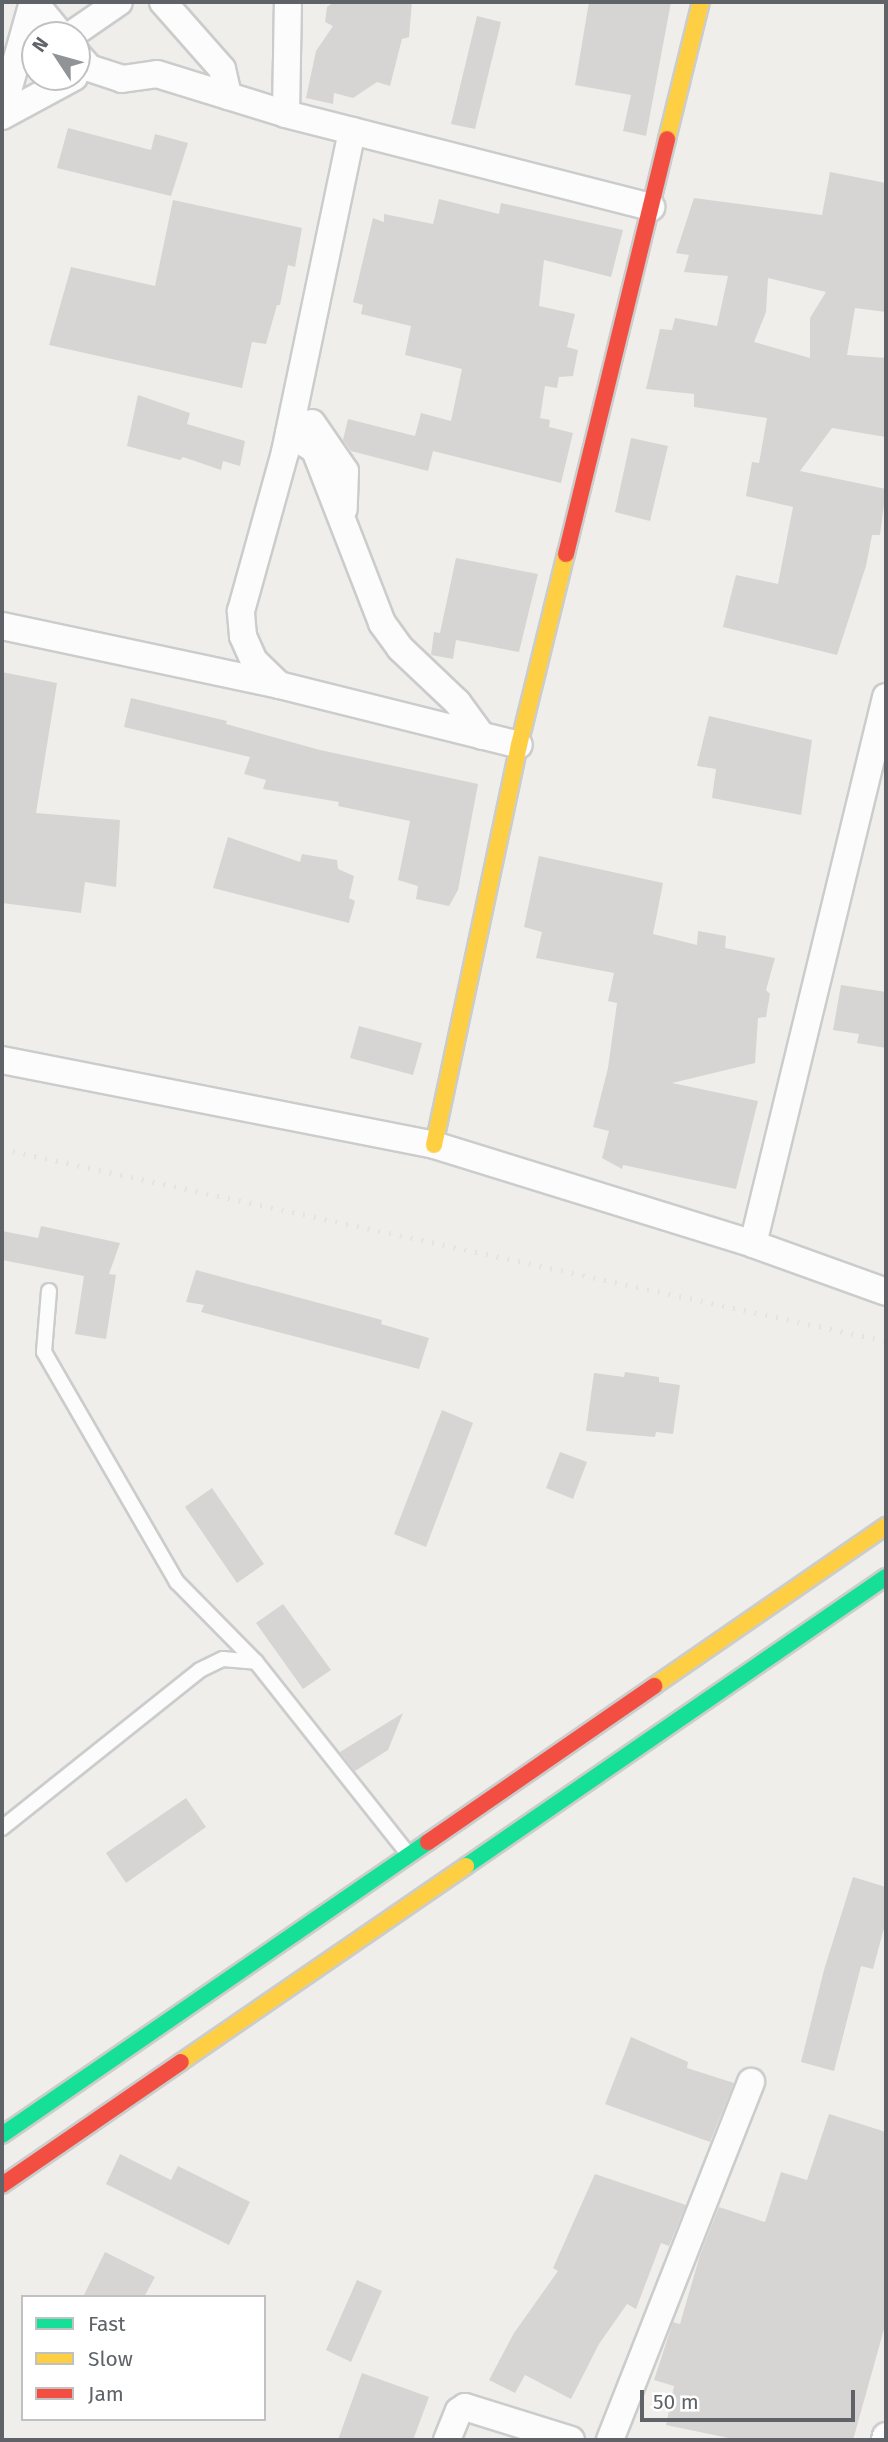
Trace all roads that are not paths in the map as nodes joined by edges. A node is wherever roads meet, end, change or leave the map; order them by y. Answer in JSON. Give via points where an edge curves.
{"nodes":[{"id":1,"x":33,"y":2,"type":"edge"},
{"id":2,"x":119,"y":2,"type":"edge"},
{"id":3,"x":163,"y":2,"type":"edge"},
{"id":4,"x":288,"y":2,"type":"edge"},
{"id":5,"x":701,"y":2,"type":"edge"},
{"id":6,"x":49,"y":21,"type":"edge"},
{"id":7,"x":91,"y":21,"type":"edge"},
{"id":8,"x":91,"y":72,"type":"edge"},
{"id":9,"x":6,"y":85,"type":"edge"},
{"id":10,"x":41,"y":91,"type":"edge"},
{"id":11,"x":228,"y":96,"type":"junction"},
{"id":12,"x":2,"y":114,"type":"edge"},
{"id":13,"x":286,"y":114,"type":"junction"},
{"id":14,"x":352,"y":131,"type":"junction"},
{"id":15,"x":651,"y":207,"type":"junction"},
{"id":16,"x":300,"y":428,"type":"junction"},
{"id":17,"x":2,"y":626,"type":"edge"},
{"id":18,"x":279,"y":685,"type":"junction"},
{"id":19,"x":886,"y":697,"type":"edge"},
{"id":20,"x":481,"y":736,"type":"junction"},
{"id":21,"x":519,"y":745,"type":"junction"},
{"id":22,"x":2,"y":1060,"type":"edge"},
{"id":23,"x":434,"y":1145,"type":"junction"},
{"id":24,"x":753,"y":1244,"type":"junction"},
{"id":25,"x":49,"y":1292,"type":"dead end"},
{"id":26,"x":886,"y":1292,"type":"edge"},
{"id":27,"x":886,"y":1525,"type":"edge"},
{"id":28,"x":886,"y":1577,"type":"edge"},
{"id":29,"x":256,"y":1662,"type":"junction"},
{"id":30,"x":2,"y":1828,"type":"edge"},
{"id":31,"x":409,"y":1855,"type":"junction"},
{"id":32,"x":751,"y":2082,"type":"dead end"},
{"id":33,"x":2,"y":2135,"type":"edge"},
{"id":34,"x":2,"y":2185,"type":"edge"},
{"id":35,"x":447,"y":2440,"type":"edge"},
{"id":36,"x":571,"y":2440,"type":"edge"},
{"id":37,"x":610,"y":2440,"type":"edge"}],
"edges":[{"from":1,"to":6,"type":"street"},
{"from":1,"to":9,"type":"street"},
{"from":2,"to":7,"type":"street"},
{"from":3,"to":11,"type":"street","via":[[222,69]]},
{"from":4,"to":13,"type":"street"},
{"from":5,"to":15,"type":"main road"},
{"from":8,"to":11,"type":"street","via":[[122,79],[157,75]]},
{"from":9,"to":12,"type":"street"},
{"from":10,"to":12,"type":"street"},
{"from":11,"to":13,"type":"street"},
{"from":13,"to":14,"type":"street"},
{"from":14,"to":15,"type":"street"},
{"from":14,"to":16,"type":"street"},
{"from":15,"to":21,"type":"main road"},
{"from":16,"to":18,"type":"street","via":[[241,611],[243,636],[254,661]]},
{"from":16,"to":20,"type":"street","via":[[315,450],[382,623],[400,648],[457,702]]},
{"from":17,"to":18,"type":"street"},
{"from":18,"to":20,"type":"street"},
{"from":19,"to":24,"type":"street"},
{"from":20,"to":21,"type":"street"},
{"from":21,"to":23,"type":"main road"},
{"from":22,"to":23,"type":"street"},
{"from":23,"to":24,"type":"street"},
{"from":24,"to":26,"type":"street"},
{"from":25,"to":29,"type":"lane","via":[[44,1352],[177,1582]]},
{"from":27,"to":31,"type":"main road"},
{"from":28,"to":34,"type":"main road"},
{"from":29,"to":30,"type":"lane","via":[[223,1659],[200,1670]]},
{"from":29,"to":31,"type":"lane"},
{"from":31,"to":33,"type":"main road"},
{"from":32,"to":37,"type":"street"},
{"from":35,"to":36,"type":"street","via":[[459,2411],[466,2407]]}]}
